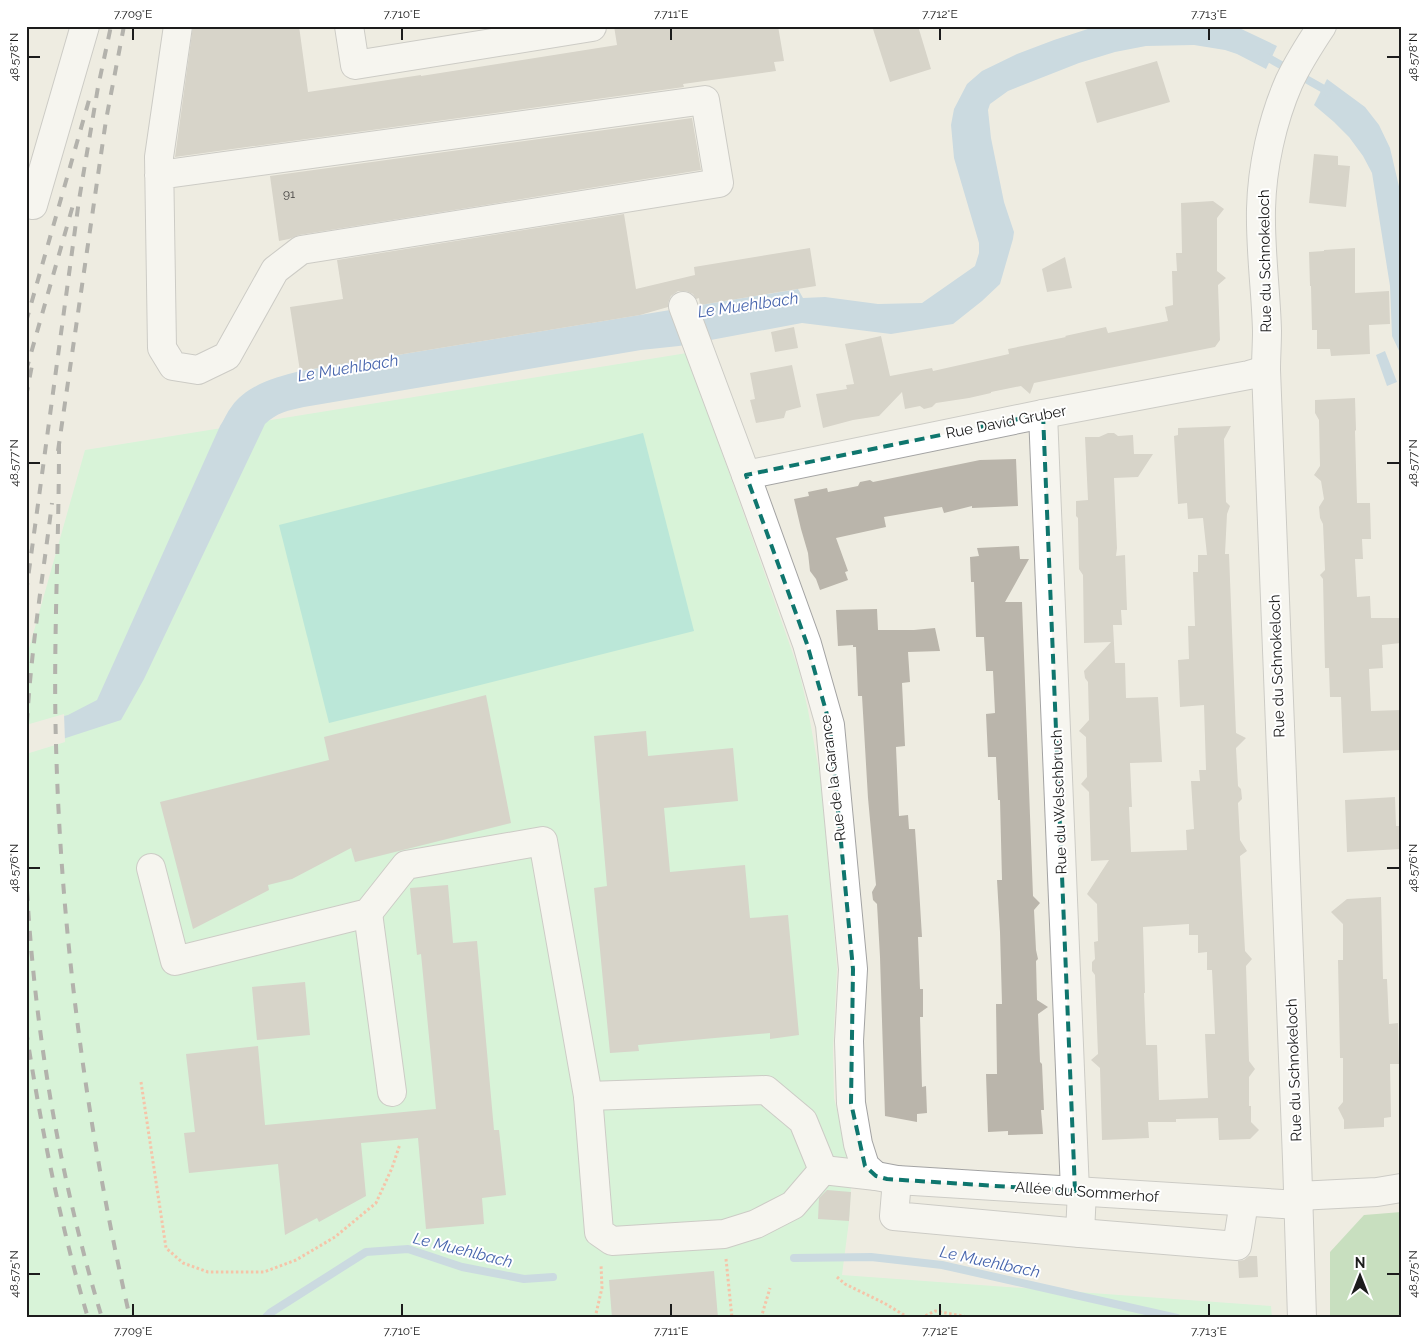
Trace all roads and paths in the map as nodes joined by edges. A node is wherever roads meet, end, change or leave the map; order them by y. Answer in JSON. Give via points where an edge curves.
{"nodes":[{"id":1,"x":85,"y":26,"type":"edge"},
{"id":2,"x":178,"y":26,"type":"edge"},
{"id":3,"x":348,"y":26,"type":"edge"},
{"id":4,"x":1322,"y":26,"type":"edge"},
{"id":5,"x":592,"y":27,"type":"edge"},
{"id":6,"x":159,"y":175,"type":"junction"},
{"id":7,"x":33,"y":204,"type":"dead end"},
{"id":8,"x":683,"y":306,"type":"dead end"},
{"id":9,"x":1266,"y":370,"type":"junction"},
{"id":10,"x":1042,"y":414,"type":"junction"},
{"id":11,"x":746,"y":475,"type":"junction"},
{"id":12,"x":151,"y":868,"type":"dead end"},
{"id":13,"x":368,"y":913,"type":"junction"},
{"id":14,"x":141,"y":1082,"type":"dead end"},
{"id":15,"x":392,"y":1092,"type":"dead end"},
{"id":16,"x":588,"y":1096,"type":"junction"},
{"id":17,"x":400,"y":1144,"type":"dead end"},
{"id":18,"x":823,"y":1170,"type":"junction"},
{"id":19,"x":887,"y":1178,"type":"junction"},
{"id":20,"x":1401,"y":1188,"type":"edge"},
{"id":21,"x":1078,"y":1191,"type":"junction"},
{"id":22,"x":1298,"y":1201,"type":"junction"},
{"id":23,"x":1244,"y":1202,"type":"junction"},
{"id":24,"x":1080,"y":1233,"type":"junction"},
{"id":25,"x":600,"y":1258,"type":"dead end"},
{"id":26,"x":726,"y":1258,"type":"dead end"},
{"id":27,"x":837,"y":1278,"type":"dead end"},
{"id":28,"x":770,"y":1288,"type":"dead end"},
{"id":29,"x":595,"y":1318,"type":"edge"},
{"id":30,"x":732,"y":1318,"type":"edge"},
{"id":31,"x":761,"y":1318,"type":"edge"},
{"id":32,"x":909,"y":1318,"type":"edge"},
{"id":33,"x":921,"y":1318,"type":"edge"},
{"id":34,"x":974,"y":1318,"type":"edge"},
{"id":35,"x":1302,"y":1318,"type":"edge"}],
"edges":[{"from":1,"to":7,"type":"street"},
{"from":2,"to":6,"type":"street"},
{"from":3,"to":5,"type":"street","via":[[354,65]]},
{"from":4,"to":9,"type":"street","name":"Rue du Schnokeloch","via":[[1290,81],[1270,141],[1263,188],[1262,231]]},
{"from":6,"to":6,"type":"street","via":[[162,348],[172,366],[198,370],[227,356],[274,270],[301,250],[719,183],[705,100]]},
{"from":8,"to":11,"type":"street","name":"Rue de la Garance"},
{"from":9,"to":10,"type":"street","name":"Rue David Gruber"},
{"from":9,"to":22,"type":"street","name":"Rue du Schnokeloch"},
{"from":10,"to":11,"type":"street","name":"Rue David Gruber"},
{"from":10,"to":21,"type":"street","name":"Rue du Welschbruch"},
{"from":11,"to":19,"type":"street","name":"Rue de la Garance","via":[[807,644],[830,725],[853,969],[849,1041],[851,1103],[865,1166]]},
{"from":12,"to":13,"type":"street","via":[[175,961]]},
{"from":13,"to":15,"type":"street"},
{"from":13,"to":16,"type":"street","via":[[406,865],[543,841]]},
{"from":14,"to":17,"type":"path","via":[[166,1248],[183,1263],[208,1272],[264,1272],[296,1260],[335,1236],[376,1203]]},
{"from":16,"to":18,"type":"street","via":[[766,1090],[803,1121]]},
{"from":16,"to":18,"type":"street","via":[[599,1232],[612,1241],[724,1234],[756,1224],[793,1205]]},
{"from":18,"to":19,"type":"street","name":"Allée du Sommerhof"},
{"from":19,"to":21,"type":"street","name":"Allée du Sommerhof"},
{"from":19,"to":24,"type":"street","via":[[894,1216]]},
{"from":20,"to":22,"type":"street","name":"Allée du Sommerhof"},
{"from":21,"to":23,"type":"street","name":"Allée du Sommerhof"},
{"from":21,"to":24,"type":"street","name":"Rue du Welschbruch"},
{"from":22,"to":23,"type":"street","name":"Allée du Sommerhof"},
{"from":22,"to":35,"type":"street","name":"Rue du Schnokeloch"},
{"from":23,"to":24,"type":"street","via":[[1237,1246]]},
{"from":25,"to":29,"type":"path","via":[[602,1285]]},
{"from":26,"to":30,"type":"path"},
{"from":27,"to":32,"type":"path"},
{"from":28,"to":31,"type":"path"},
{"from":33,"to":34,"type":"path","via":[[935,1311]]}]}
